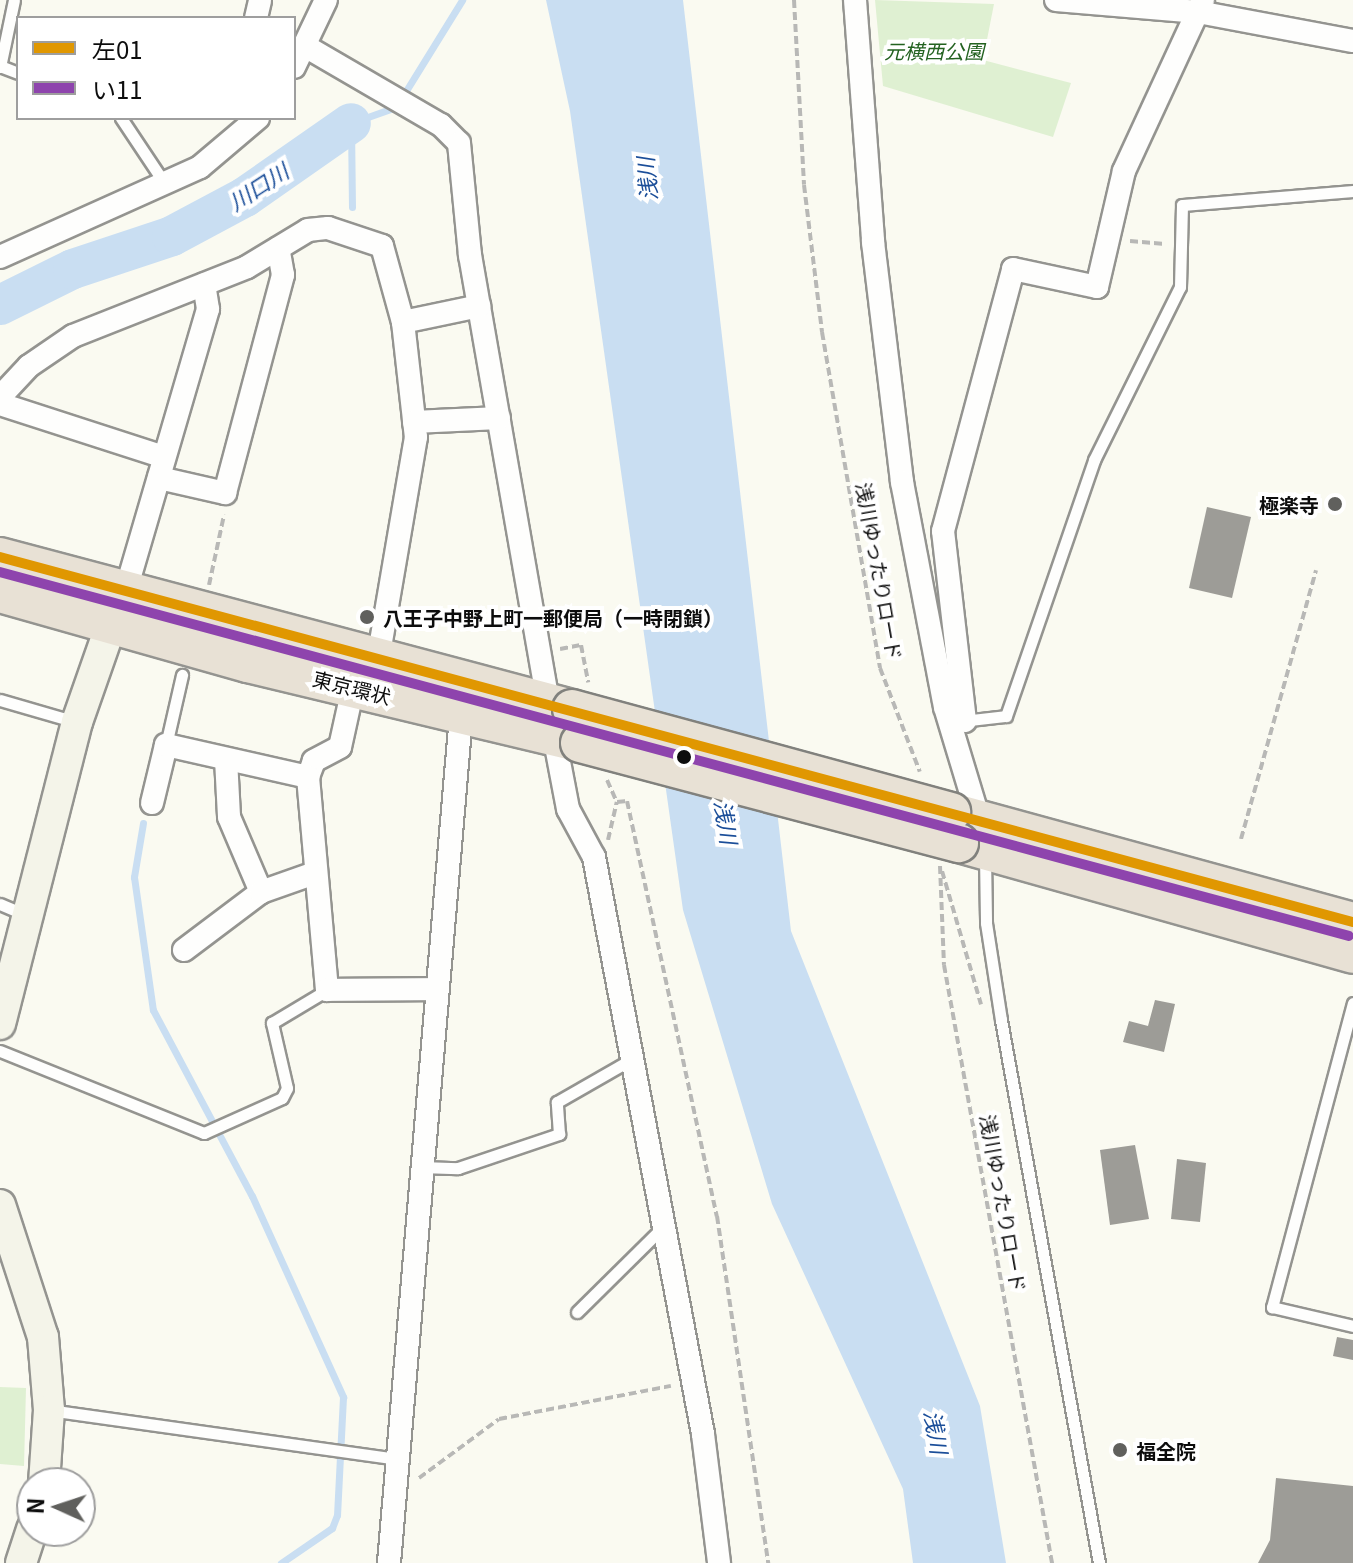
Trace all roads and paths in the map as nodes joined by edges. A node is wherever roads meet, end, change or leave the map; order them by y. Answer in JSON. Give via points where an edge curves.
{"nodes":[{"id":1,"x":14,"y":0,"type":"edge"},
{"id":2,"x":326,"y":0,"type":"edge"},
{"id":3,"x":794,"y":0,"type":"edge"},
{"id":4,"x":855,"y":0,"type":"edge"},
{"id":5,"x":1056,"y":0,"type":"edge"},
{"id":6,"x":1201,"y":6,"type":"edge"},
{"id":7,"x":1353,"y":41,"type":"edge"},
{"id":8,"x":308,"y":48,"type":"junction"},
{"id":9,"x":296,"y":64,"type":"edge"},
{"id":10,"x":0,"y":66,"type":"edge"},
{"id":11,"x":122,"y":120,"type":"edge"},
{"id":12,"x":234,"y":120,"type":"edge"},
{"id":13,"x":256,"y":120,"type":"edge"},
{"id":14,"x":228,"y":146,"type":"junction"},
{"id":15,"x":165,"y":184,"type":"junction"},
{"id":16,"x":1353,"y":191,"type":"edge"},
{"id":17,"x":1108,"y":240,"type":"junction"},
{"id":18,"x":1181,"y":245,"type":"junction"},
{"id":19,"x":278,"y":248,"type":"junction"},
{"id":20,"x":0,"y":257,"type":"edge"},
{"id":21,"x":204,"y":284,"type":"junction"},
{"id":22,"x":479,"y":306,"type":"junction"},
{"id":23,"x":403,"y":322,"type":"junction"},
{"id":24,"x":0,"y":397,"type":"edge"},
{"id":25,"x":0,"y":404,"type":"edge"},
{"id":26,"x":499,"y":418,"type":"junction"},
{"id":27,"x":414,"y":422,"type":"junction"},
{"id":28,"x":161,"y":468,"type":"junction"},
{"id":29,"x":225,"y":493,"type":"junction"},
{"id":30,"x":0,"y":557,"type":"edge"},
{"id":31,"x":1316,"y":570,"type":"dead end"},
{"id":32,"x":0,"y":593,"type":"edge"},
{"id":33,"x":207,"y":596,"type":"dead end"},
{"id":34,"x":116,"y":608,"type":"junction"},
{"id":35,"x":581,"y":645,"type":"dead end"},
{"id":36,"x":554,"y":651,"type":"dead end"},
{"id":37,"x":364,"y":674,"type":"junction"},
{"id":38,"x":182,"y":675,"type":"dead end"},
{"id":39,"x":0,"y":700,"type":"edge"},
{"id":40,"x":464,"y":715,"type":"junction"},
{"id":41,"x":77,"y":722,"type":"junction"},
{"id":42,"x":958,"y":722,"type":"junction"},
{"id":43,"x":564,"y":723,"type":"junction"},
{"id":44,"x":166,"y":745,"type":"junction"},
{"id":45,"x":226,"y":759,"type":"junction"},
{"id":46,"x":921,"y":775,"type":"dead end"},
{"id":47,"x":308,"y":777,"type":"junction"},
{"id":48,"x":152,"y":803,"type":"dead end"},
{"id":49,"x":1241,"y":839,"type":"dead end"},
{"id":50,"x":959,"y":841,"type":"junction"},
{"id":51,"x":601,"y":851,"type":"dead end"},
{"id":52,"x":312,"y":874,"type":"junction"},
{"id":53,"x":261,"y":892,"type":"junction"},
{"id":54,"x":0,"y":904,"type":"edge"},
{"id":55,"x":30,"y":917,"type":"junction"},
{"id":56,"x":1353,"y":922,"type":"edge"},
{"id":57,"x":184,"y":950,"type":"dead end"},
{"id":58,"x":1353,"y":954,"type":"edge"},
{"id":59,"x":435,"y":989,"type":"junction"},
{"id":60,"x":327,"y":990,"type":"junction"},
{"id":61,"x":1353,"y":1003,"type":"edge"},
{"id":62,"x":1001,"y":1020,"type":"junction"},
{"id":63,"x":0,"y":1024,"type":"edge"},
{"id":64,"x":0,"y":1051,"type":"edge"},
{"id":65,"x":633,"y":1059,"type":"junction"},
{"id":66,"x":418,"y":1167,"type":"junction"},
{"id":67,"x":0,"y":1206,"type":"edge"},
{"id":68,"x":664,"y":1226,"type":"junction"},
{"id":69,"x":577,"y":1312,"type":"dead end"},
{"id":70,"x":1353,"y":1326,"type":"edge"},
{"id":71,"x":693,"y":1382,"type":"junction"},
{"id":72,"x":49,"y":1410,"type":"junction"},
{"id":73,"x":397,"y":1459,"type":"junction"},
{"id":74,"x":45,"y":1467,"type":"edge"},
{"id":75,"x":394,"y":1496,"type":"junction"},
{"id":76,"x":389,"y":1563,"type":"edge"},
{"id":77,"x":719,"y":1563,"type":"edge"},
{"id":78,"x":768,"y":1563,"type":"edge"},
{"id":79,"x":1052,"y":1563,"type":"edge"},
{"id":80,"x":1099,"y":1563,"type":"edge"}],
"edges":[{"from":1,"to":10,"type":"lane"},
{"from":2,"to":8,"type":"street"},
{"from":3,"to":46,"type":"path","name":"浅川ゆったりロード","via":[[804,185],[822,332],[880,668]]},
{"from":4,"to":42,"type":"street","via":[[893,419]]},
{"from":5,"to":6,"type":"street"},
{"from":6,"to":7,"type":"street"},
{"from":6,"to":17,"type":"street","via":[[1124,171]]},
{"from":8,"to":9,"type":"street"},
{"from":8,"to":22,"type":"street","via":[[454,135],[462,154]]},
{"from":11,"to":15,"type":"lane"},
{"from":12,"to":14,"type":"street"},
{"from":13,"to":14,"type":"street"},
{"from":14,"to":15,"type":"street"},
{"from":15,"to":20,"type":"street"},
{"from":16,"to":18,"type":"lane","via":[[1182,205]]},
{"from":17,"to":18,"type":"path"},
{"from":17,"to":42,"type":"street","via":[[1097,287],[1013,269],[943,531]]},
{"from":18,"to":42,"type":"lane","via":[[1180,287],[1094,460],[1006,716]]},
{"from":19,"to":21,"type":"street"},
{"from":19,"to":23,"type":"street","via":[[318,227],[376,242],[387,254]]},
{"from":19,"to":29,"type":"street","via":[[283,275]]},
{"from":21,"to":24,"type":"street","via":[[73,336]]},
{"from":21,"to":28,"type":"street","via":[[208,309]]},
{"from":22,"to":23,"type":"street"},
{"from":22,"to":26,"type":"street"},
{"from":23,"to":27,"type":"street"},
{"from":25,"to":28,"type":"street"},
{"from":26,"to":27,"type":"street"},
{"from":26,"to":43,"type":"street"},
{"from":27,"to":37,"type":"street"},
{"from":28,"to":29,"type":"street"},
{"from":28,"to":34,"type":"street"},
{"from":29,"to":33,"type":"path"},
{"from":30,"to":34,"type":"highway","name":"東京環状"},
{"from":31,"to":49,"type":"path"},
{"from":32,"to":34,"type":"highway","name":"東京環状"},
{"from":34,"to":37,"type":"highway","name":"東京環状"},
{"from":34,"to":41,"type":"street"},
{"from":35,"to":36,"type":"path"},
{"from":37,"to":40,"type":"highway","name":"東京環状"},
{"from":37,"to":43,"type":"highway","name":"東京環状"},
{"from":37,"to":47,"type":"street","via":[[340,747],[314,761]]},
{"from":38,"to":44,"type":"lane"},
{"from":39,"to":41,"type":"lane"},
{"from":40,"to":43,"type":"highway","name":"東京環状"},
{"from":40,"to":59,"type":"street"},
{"from":41,"to":55,"type":"street"},
{"from":42,"to":50,"type":"street"},
{"from":43,"to":50,"type":"highway","name":"東京環状","bridge":true},
{"from":43,"to":65,"type":"street","via":[[568,809],[594,857]]},
{"from":44,"to":45,"type":"street"},
{"from":44,"to":48,"type":"street"},
{"from":45,"to":47,"type":"street"},
{"from":45,"to":53,"type":"street","via":[[229,817]]},
{"from":47,"to":52,"type":"street"},
{"from":50,"to":56,"type":"highway","name":"東京環状"},
{"from":50,"to":58,"type":"highway","name":"東京環状"},
{"from":50,"to":62,"type":"lane","via":[[986,923]]},
{"from":50,"to":62,"type":"path","via":[[979,1001]]},
{"from":50,"to":79,"type":"path","name":"浅川ゆったりロード","via":[[938,920]]},
{"from":51,"to":78,"type":"path","via":[[617,802],[627,801],[717,1216]]},
{"from":52,"to":53,"type":"street"},
{"from":52,"to":60,"type":"street"},
{"from":53,"to":57,"type":"street"},
{"from":54,"to":55,"type":"lane"},
{"from":55,"to":63,"type":"street"},
{"from":59,"to":60,"type":"street"},
{"from":59,"to":66,"type":"street"},
{"from":60,"to":64,"type":"lane","via":[[272,1023],[287,1088],[282,1098],[204,1133]]},
{"from":61,"to":70,"type":"lane","via":[[1272,1307]]},
{"from":62,"to":80,"type":"lane"},
{"from":65,"to":66,"type":"lane","via":[[557,1102],[559,1134],[458,1168]]},
{"from":65,"to":68,"type":"street"},
{"from":66,"to":73,"type":"street"},
{"from":67,"to":72,"type":"street","via":[[40,1321]]},
{"from":68,"to":69,"type":"lane"},
{"from":68,"to":71,"type":"street"},
{"from":71,"to":75,"type":"path","via":[[499,1419]]},
{"from":71,"to":77,"type":"street"},
{"from":72,"to":73,"type":"lane"},
{"from":72,"to":74,"type":"street"},
{"from":73,"to":75,"type":"street"},
{"from":75,"to":76,"type":"street"}]}
